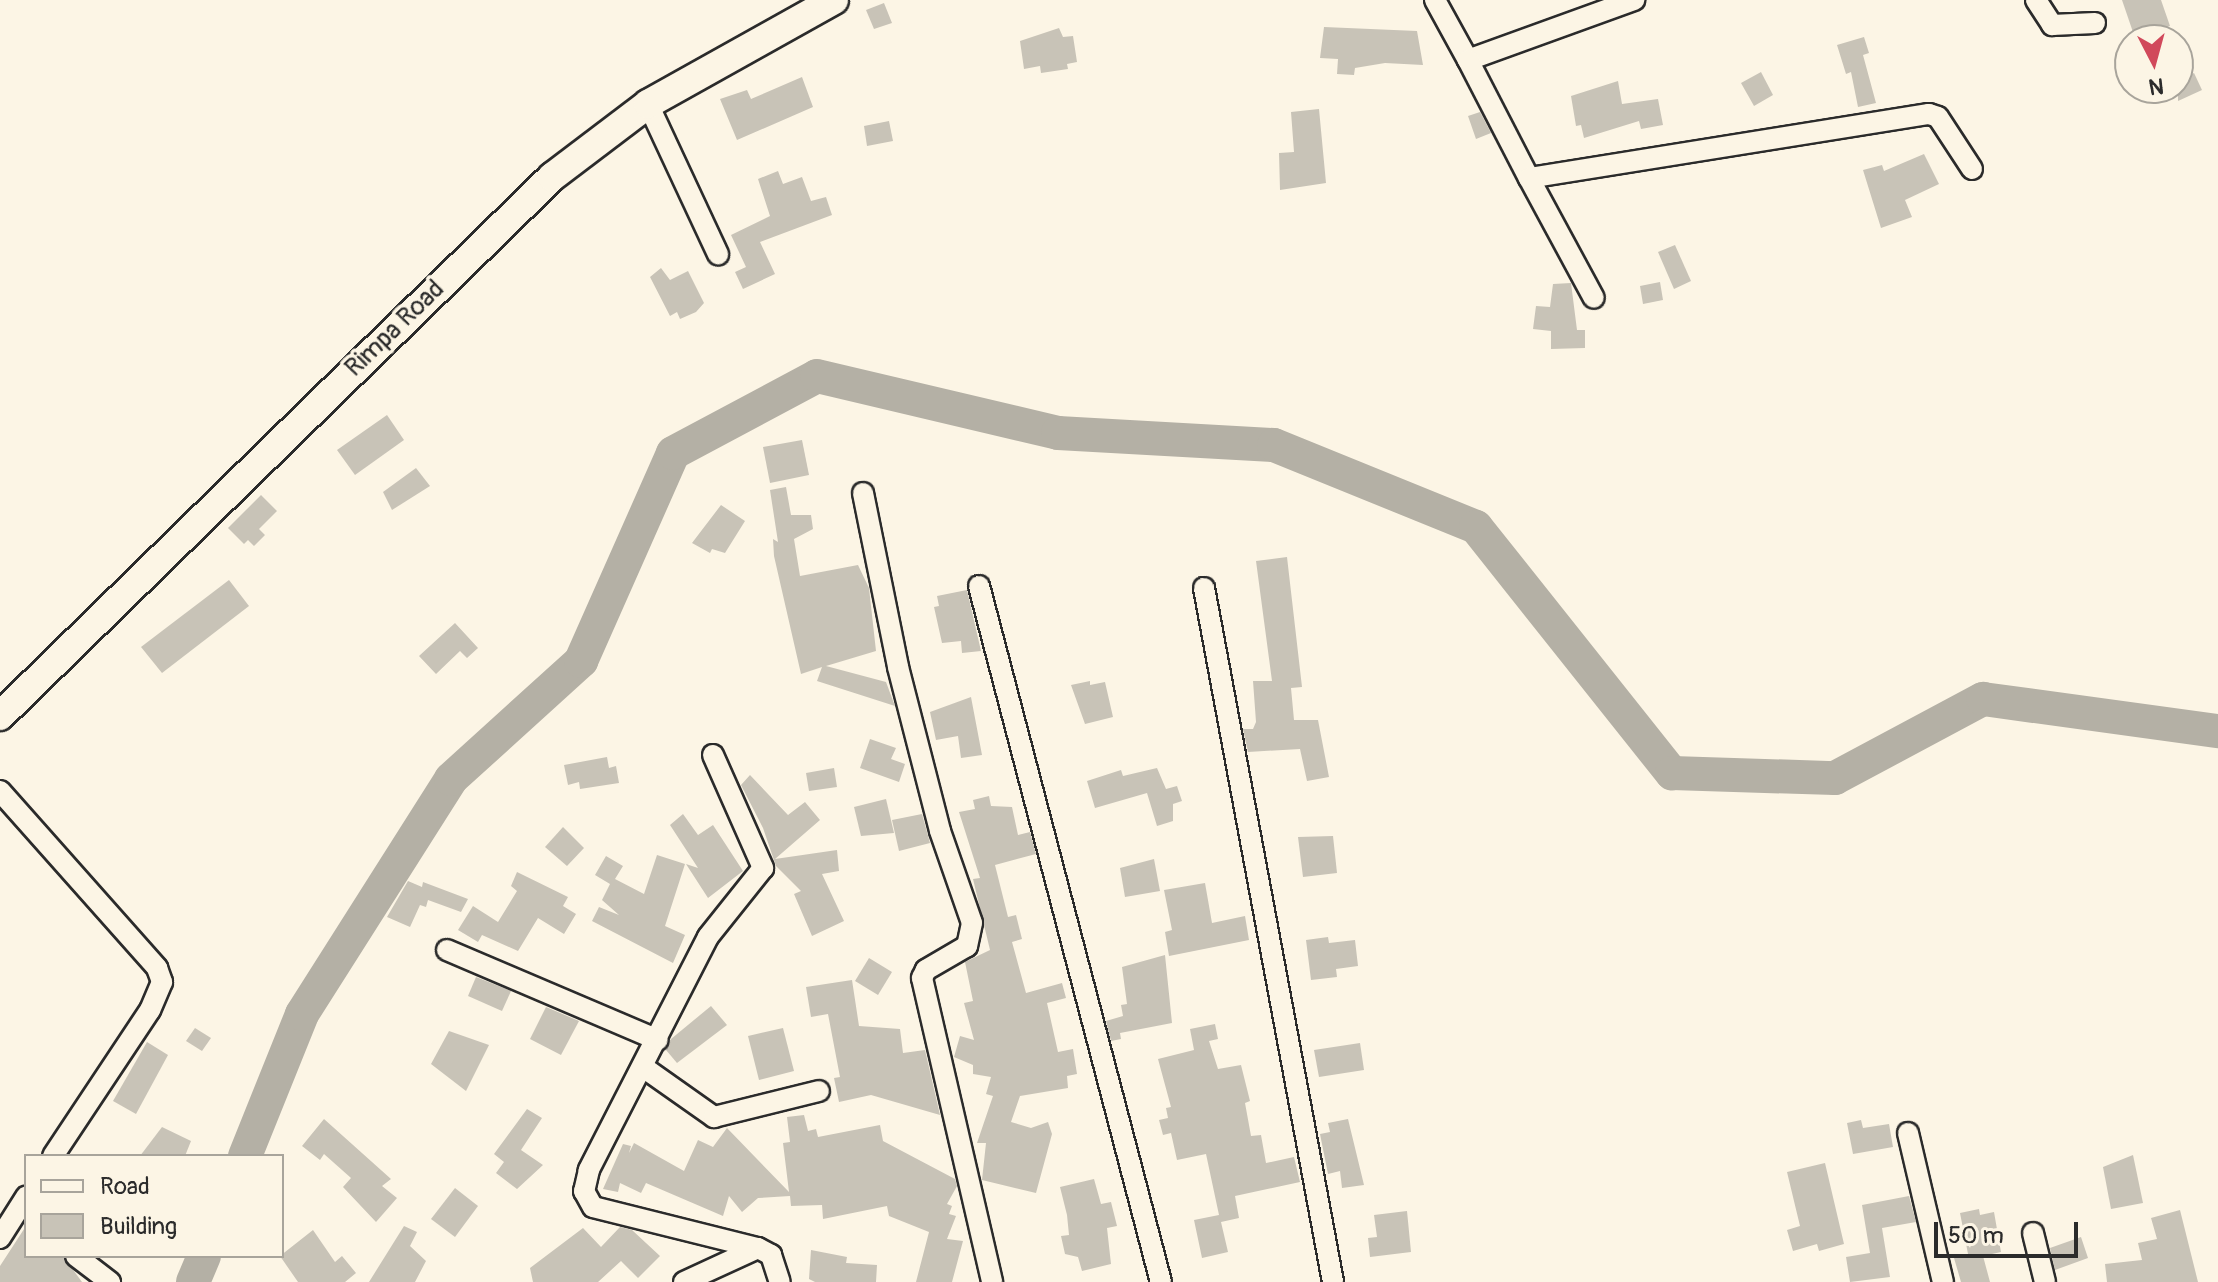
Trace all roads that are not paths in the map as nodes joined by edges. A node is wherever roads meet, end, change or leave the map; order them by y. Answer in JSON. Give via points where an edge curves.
{"nodes":[{"id":1,"x":834,"y":0,"type":"edge"},
{"id":2,"x":1435,"y":0,"type":"edge"},
{"id":3,"x":1634,"y":0,"type":"edge"},
{"id":4,"x":2036,"y":0,"type":"edge"},
{"id":5,"x":2095,"y":23,"type":"dead end"},
{"id":6,"x":1468,"y":60,"type":"junction"},
{"id":7,"x":648,"y":104,"type":"junction"},
{"id":8,"x":1972,"y":169,"type":"dead end"},
{"id":9,"x":1529,"y":178,"type":"junction"},
{"id":10,"x":718,"y":254,"type":"dead end"},
{"id":11,"x":1594,"y":298,"type":"dead end"},
{"id":12,"x":863,"y":493,"type":"dead end"},
{"id":13,"x":979,"y":586,"type":"dead end"},
{"id":14,"x":1204,"y":588,"type":"dead end"},
{"id":15,"x":0,"y":716,"type":"edge"},
{"id":16,"x":713,"y":755,"type":"dead end"},
{"id":17,"x":0,"y":791,"type":"edge"},
{"id":18,"x":447,"y":950,"type":"dead end"},
{"id":19,"x":658,"y":1040,"type":"junction"},
{"id":20,"x":643,"y":1067,"type":"junction"},
{"id":21,"x":819,"y":1091,"type":"dead end"},
{"id":22,"x":1908,"y":1133,"type":"dead end"},
{"id":23,"x":54,"y":1154,"type":"edge"},
{"id":24,"x":19,"y":1223,"type":"edge"},
{"id":25,"x":2033,"y":1233,"type":"dead end"},
{"id":26,"x":0,"y":1238,"type":"edge"},
{"id":27,"x":758,"y":1248,"type":"junction"},
{"id":28,"x":79,"y":1258,"type":"edge"},
{"id":29,"x":110,"y":1282,"type":"edge"},
{"id":30,"x":684,"y":1282,"type":"edge"},
{"id":31,"x":780,"y":1282,"type":"edge"},
{"id":32,"x":992,"y":1282,"type":"edge"},
{"id":33,"x":1161,"y":1282,"type":"edge"},
{"id":34,"x":1333,"y":1282,"type":"edge"},
{"id":35,"x":1943,"y":1282,"type":"edge"},
{"id":36,"x":2045,"y":1282,"type":"edge"}],
"edges":[{"from":1,"to":7,"type":"street","name":"Rimpa Road"},
{"from":2,"to":6,"type":"street"},
{"from":3,"to":6,"type":"street"},
{"from":4,"to":5,"type":"street","via":[[2052,25]]},
{"from":6,"to":9,"type":"street"},
{"from":7,"to":10,"type":"street"},
{"from":7,"to":15,"type":"street","name":"Rimpa Road","via":[[552,177]]},
{"from":8,"to":9,"type":"street","via":[[1938,117],[1929,114]]},
{"from":9,"to":11,"type":"street"},
{"from":12,"to":32,"type":"street","via":[[898,667],[940,831],[972,923],[967,946],[926,970],[922,978]]},
{"from":13,"to":33,"type":"street"},
{"from":14,"to":34,"type":"street"},
{"from":16,"to":19,"type":"street","via":[[763,868],[708,937]]},
{"from":17,"to":23,"type":"street","via":[[157,968],[162,982],[150,1010]]},
{"from":18,"to":19,"type":"street"},
{"from":19,"to":20,"type":"street"},
{"from":20,"to":21,"type":"street","via":[[714,1117]]},
{"from":20,"to":27,"type":"street","via":[[589,1170],[586,1202]]},
{"from":22,"to":35,"type":"street"},
{"from":24,"to":26,"type":"street"},
{"from":25,"to":36,"type":"street"},
{"from":27,"to":30,"type":"street"},
{"from":27,"to":31,"type":"street","via":[[771,1255]]},
{"from":28,"to":29,"type":"street"}]}
